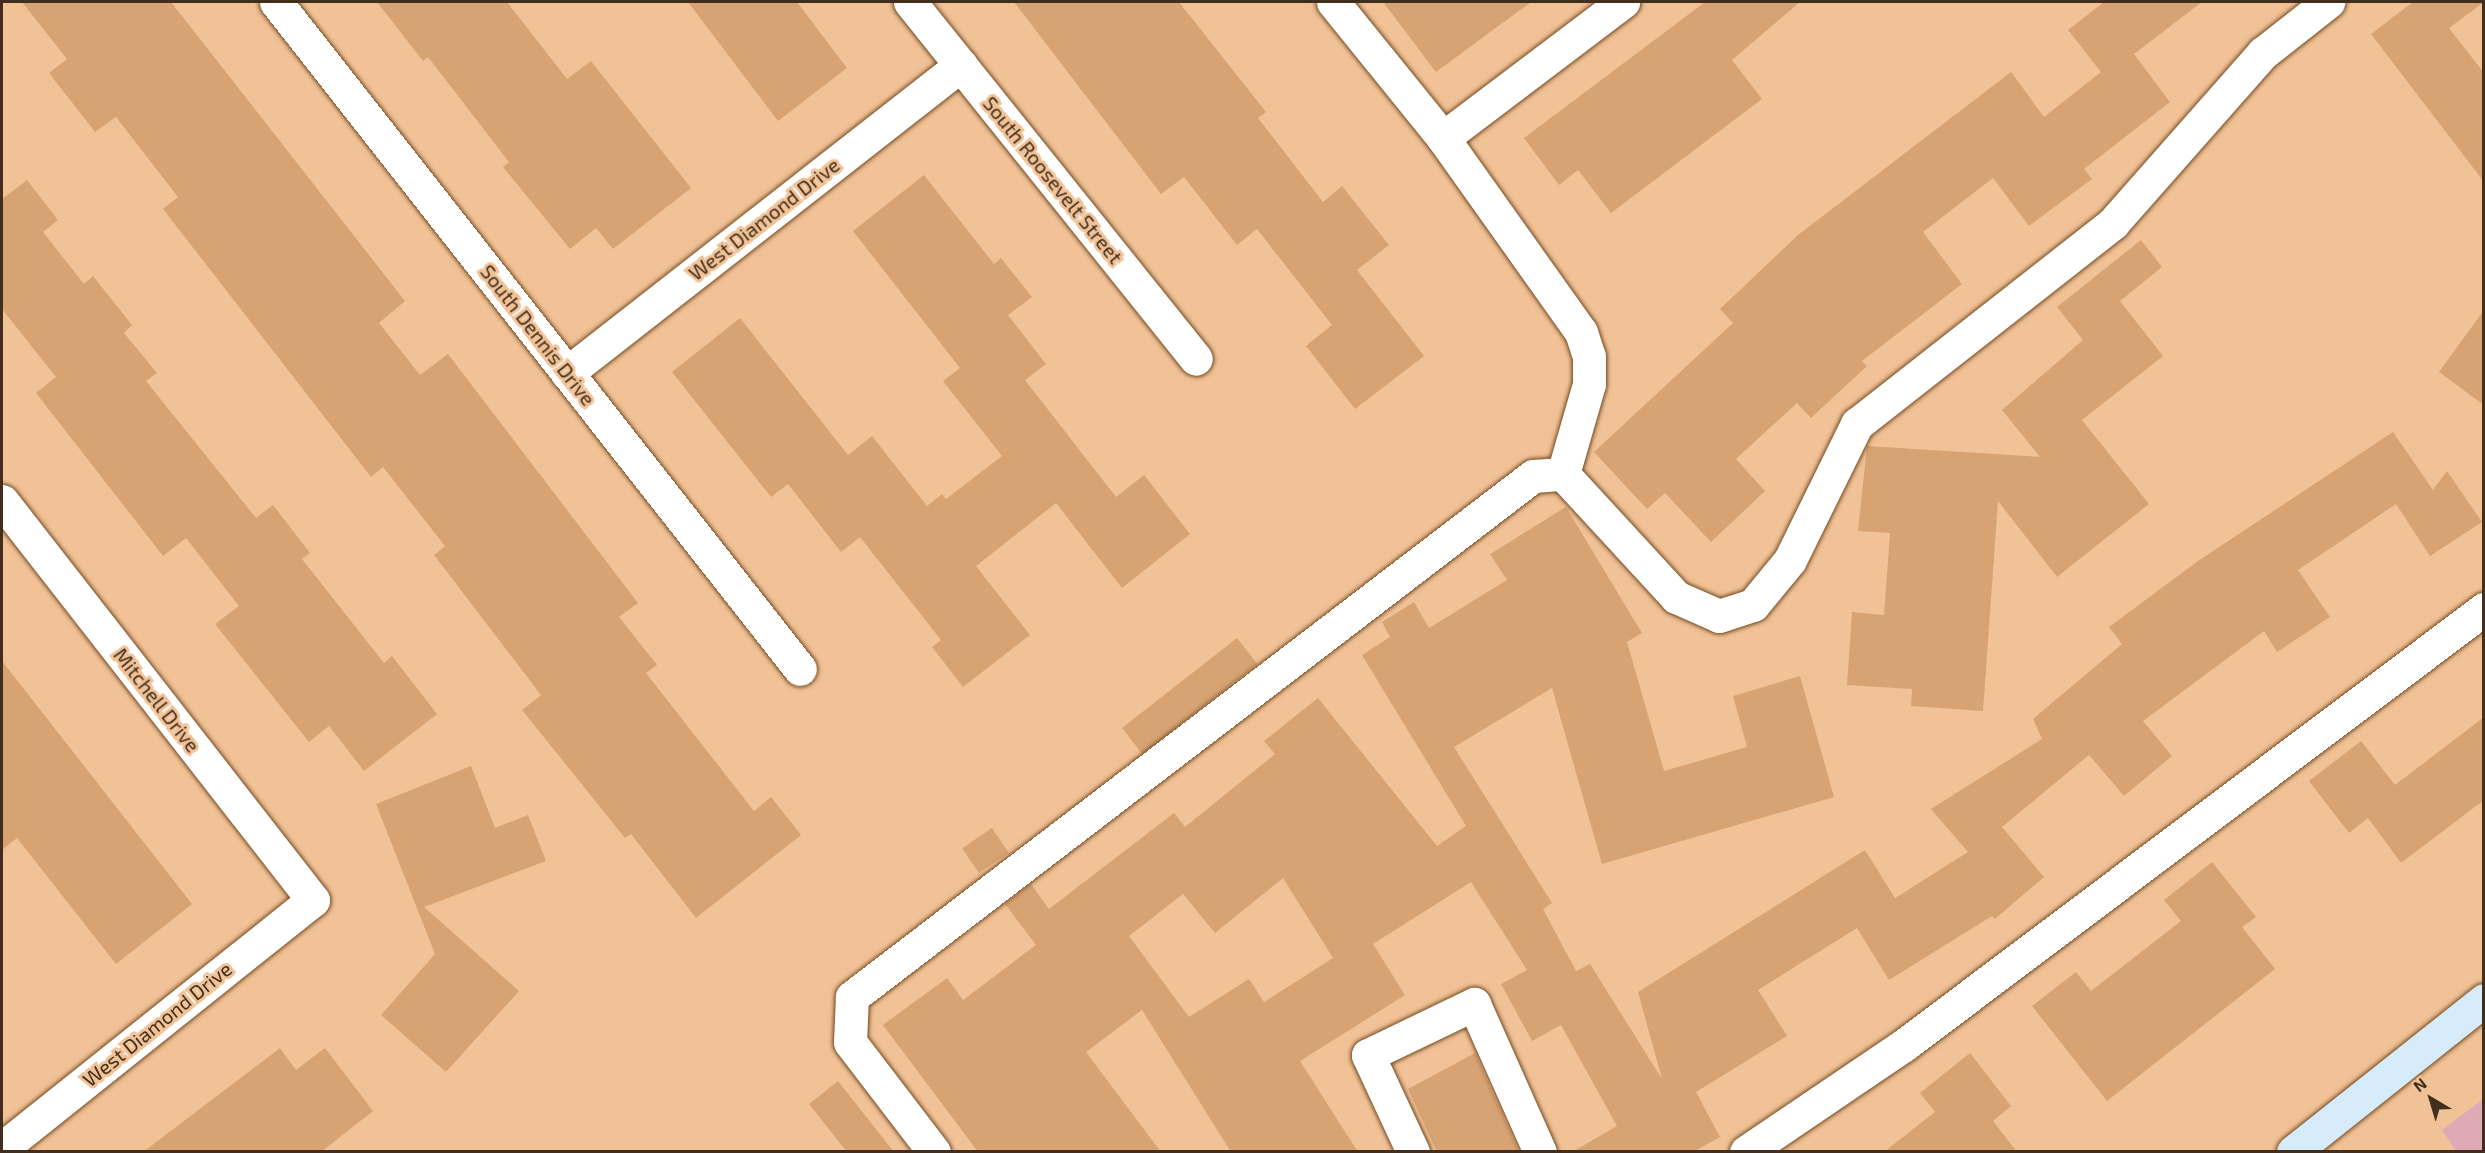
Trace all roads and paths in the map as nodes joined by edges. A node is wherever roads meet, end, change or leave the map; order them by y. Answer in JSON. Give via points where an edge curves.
{"nodes":[{"id":1,"x":276,"y":2,"type":"edge"},
{"id":2,"x":910,"y":2,"type":"edge"},
{"id":3,"x":1333,"y":2,"type":"edge"},
{"id":4,"x":1623,"y":2,"type":"edge"},
{"id":5,"x":2328,"y":2,"type":"edge"},
{"id":6,"x":961,"y":65,"type":"junction"},
{"id":7,"x":1443,"y":138,"type":"junction"},
{"id":8,"x":1196,"y":359,"type":"dead end"},
{"id":9,"x":567,"y":373,"type":"junction"},
{"id":10,"x":1563,"y":474,"type":"junction"},
{"id":11,"x":2,"y":501,"type":"edge"},
{"id":12,"x":2484,"y":609,"type":"edge"},
{"id":13,"x":800,"y":669,"type":"dead end"},
{"id":14,"x":313,"y":900,"type":"joint"},
{"id":15,"x":2484,"y":991,"type":"edge"},
{"id":16,"x":2484,"y":1000,"type":"edge"},
{"id":17,"x":2447,"y":1028,"type":"junction"},
{"id":18,"x":2,"y":1148,"type":"edge"},
{"id":19,"x":934,"y":1152,"type":"edge"},
{"id":20,"x":1413,"y":1152,"type":"edge"},
{"id":21,"x":1540,"y":1152,"type":"edge"},
{"id":22,"x":1746,"y":1152,"type":"edge"},
{"id":23,"x":2294,"y":1152,"type":"edge"}],
"edges":[{"from":1,"to":9,"type":"street","name":"South Dennis Drive"},
{"from":2,"to":6,"type":"street","name":"South Roosevelt Street"},
{"from":3,"to":7,"type":"street"},
{"from":4,"to":7,"type":"street"},
{"from":5,"to":10,"type":"street","via":[[2263,54],[2113,223],[1857,424],[1790,560],[1753,605],[1719,616],[1676,597]]},
{"from":6,"to":8,"type":"street","name":"South Roosevelt Street"},
{"from":6,"to":9,"type":"street","name":"West Diamond Drive"},
{"from":7,"to":10,"type":"street","via":[[1581,332],[1589,356],[1589,384]]},
{"from":9,"to":13,"type":"street","name":"South Dennis Drive"},
{"from":10,"to":19,"type":"street","via":[[1533,476],[852,998],[850,1042]]},
{"from":11,"to":14,"type":"street","name":"Mitchell Drive"},
{"from":12,"to":22,"type":"street","via":[[1904,1045]]},
{"from":14,"to":18,"type":"street","name":"West Diamond Drive"},
{"from":15,"to":17,"type":"street"},
{"from":16,"to":17,"type":"street"},
{"from":17,"to":23,"type":"street"},
{"from":20,"to":21,"type":"street","via":[[1368,1054],[1474,1004]]}]}
